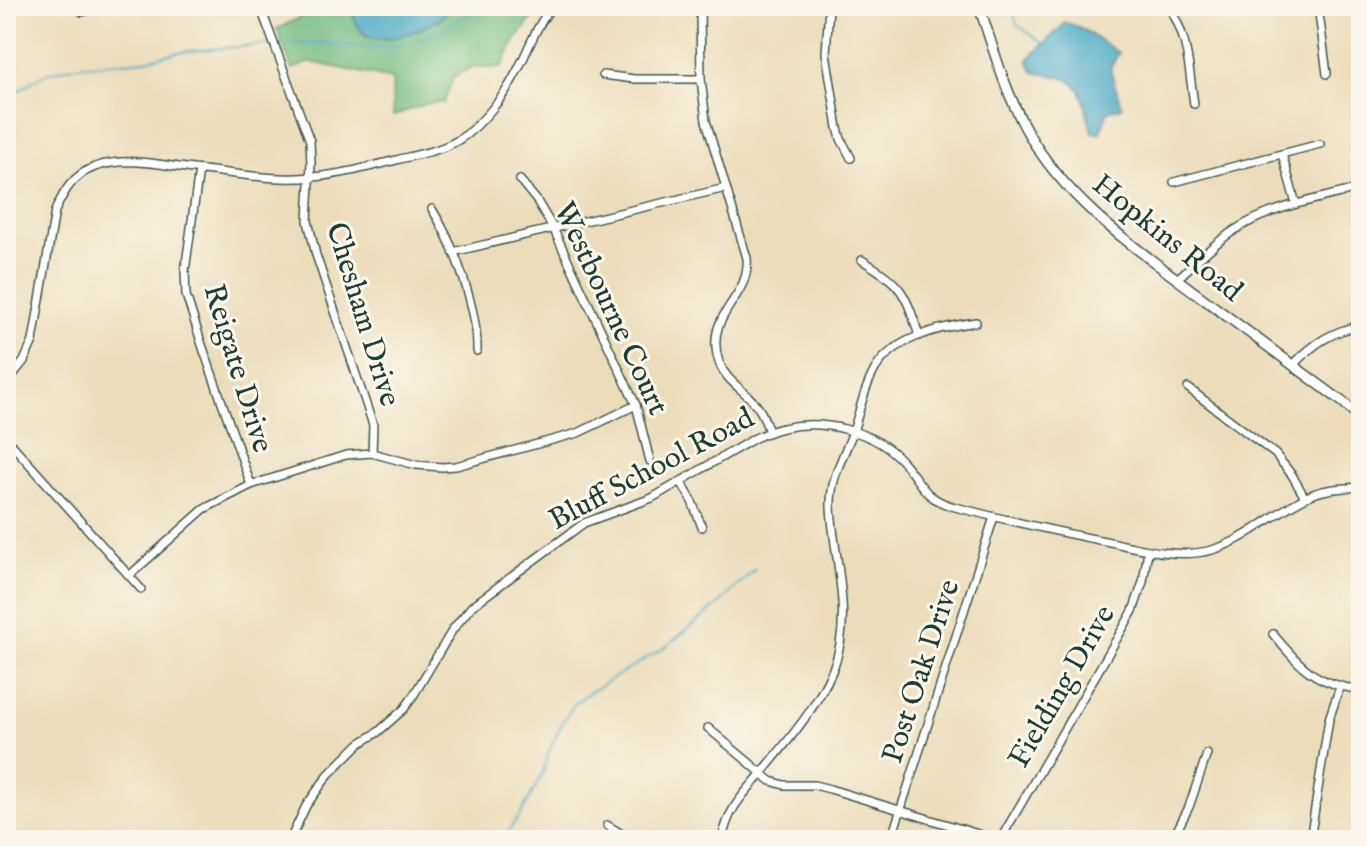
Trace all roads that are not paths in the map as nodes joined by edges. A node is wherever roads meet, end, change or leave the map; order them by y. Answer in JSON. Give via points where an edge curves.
{"nodes":[{"id":1,"x":108,"y":6,"type":"edge"},
{"id":2,"x":260,"y":6,"type":"edge"},
{"id":3,"x":553,"y":6,"type":"edge"},
{"id":4,"x":700,"y":6,"type":"edge"},
{"id":5,"x":829,"y":6,"type":"edge"},
{"id":6,"x":979,"y":6,"type":"edge"},
{"id":7,"x":1168,"y":6,"type":"edge"},
{"id":8,"x":1318,"y":6,"type":"edge"},
{"id":9,"x":82,"y":12,"type":"dead end"},
{"id":10,"x":1327,"y":74,"type":"dead end"},
{"id":11,"x":603,"y":75,"type":"dead end"},
{"id":12,"x":701,"y":79,"type":"junction"},
{"id":13,"x":1194,"y":104,"type":"dead end"},
{"id":14,"x":1320,"y":144,"type":"dead end"},
{"id":15,"x":1282,"y":154,"type":"junction"},
{"id":16,"x":851,"y":158,"type":"dead end"},
{"id":17,"x":199,"y":170,"type":"junction"},
{"id":18,"x":311,"y":177,"type":"junction"},
{"id":19,"x":520,"y":180,"type":"dead end"},
{"id":20,"x":1174,"y":182,"type":"dead end"},
{"id":21,"x":726,"y":188,"type":"junction"},
{"id":22,"x":1361,"y":188,"type":"edge"},
{"id":23,"x":1296,"y":204,"type":"junction"},
{"id":24,"x":432,"y":209,"type":"dead end"},
{"id":25,"x":553,"y":228,"type":"junction"},
{"id":26,"x":453,"y":252,"type":"junction"},
{"id":27,"x":862,"y":260,"type":"dead end"},
{"id":28,"x":1177,"y":279,"type":"junction"},
{"id":29,"x":976,"y":322,"type":"dead end"},
{"id":30,"x":1361,"y":325,"type":"edge"},
{"id":31,"x":919,"y":336,"type":"junction"},
{"id":32,"x":477,"y":351,"type":"dead end"},
{"id":33,"x":1293,"y":365,"type":"junction"},
{"id":34,"x":6,"y":384,"type":"edge"},
{"id":35,"x":1188,"y":388,"type":"dead end"},
{"id":36,"x":636,"y":405,"type":"junction"},
{"id":37,"x":1361,"y":419,"type":"edge"},
{"id":38,"x":769,"y":432,"type":"junction"},
{"id":39,"x":852,"y":432,"type":"junction"},
{"id":40,"x":6,"y":438,"type":"edge"},
{"id":41,"x":372,"y":453,"type":"junction"},
{"id":42,"x":650,"y":461,"type":"dead end"},
{"id":43,"x":681,"y":482,"type":"junction"},
{"id":44,"x":251,"y":485,"type":"junction"},
{"id":45,"x":1361,"y":487,"type":"edge"},
{"id":46,"x":1305,"y":498,"type":"junction"},
{"id":47,"x":994,"y":517,"type":"junction"},
{"id":48,"x":702,"y":527,"type":"dead end"},
{"id":49,"x":1148,"y":550,"type":"junction"},
{"id":50,"x":130,"y":575,"type":"junction"},
{"id":51,"x":141,"y":589,"type":"dead end"},
{"id":52,"x":1273,"y":634,"type":"dead end"},
{"id":53,"x":1340,"y":687,"type":"junction"},
{"id":54,"x":1361,"y":690,"type":"edge"},
{"id":55,"x":708,"y":728,"type":"dead end"},
{"id":56,"x":1207,"y":754,"type":"dead end"},
{"id":57,"x":761,"y":773,"type":"junction"},
{"id":58,"x":901,"y":810,"type":"junction"},
{"id":59,"x":607,"y":825,"type":"dead end"},
{"id":60,"x":290,"y":840,"type":"edge"},
{"id":61,"x":632,"y":840,"type":"edge"},
{"id":62,"x":722,"y":840,"type":"edge"},
{"id":63,"x":891,"y":840,"type":"edge"},
{"id":64,"x":999,"y":840,"type":"edge"},
{"id":65,"x":1172,"y":840,"type":"edge"},
{"id":66,"x":1310,"y":840,"type":"edge"}],
"edges":[{"from":1,"to":9,"type":"street"},
{"from":2,"to":18,"type":"street","name":"Chesham Drive","via":[[310,141]]},
{"from":3,"to":18,"type":"street","via":[[508,87],[458,141],[371,167]]},
{"from":4,"to":12,"type":"street"},
{"from":5,"to":16,"type":"street","via":[[826,53],[838,128]]},
{"from":6,"to":28,"type":"main road","name":"Hopkins Road","via":[[1010,95],[1049,164],[1114,232]]},
{"from":7,"to":13,"type":"street","via":[[1180,28]]},
{"from":8,"to":10,"type":"street"},
{"from":11,"to":12,"type":"street"},
{"from":12,"to":21,"type":"street","via":[[706,121]]},
{"from":14,"to":15,"type":"street"},
{"from":15,"to":20,"type":"street"},
{"from":15,"to":23,"type":"street"},
{"from":17,"to":18,"type":"street"},
{"from":17,"to":34,"type":"street","via":[[135,161],[95,167],[75,178],[55,211],[33,341]]},
{"from":17,"to":44,"type":"street","name":"Reigate Drive","via":[[186,295]]},
{"from":18,"to":41,"type":"street","name":"Chesham Drive","via":[[308,221],[313,244],[373,425]]},
{"from":19,"to":25,"type":"street","name":"Westbourne Court"},
{"from":21,"to":25,"type":"street"},
{"from":21,"to":38,"type":"street","via":[[748,266],[718,327],[717,355],[726,376],[758,407]]},
{"from":22,"to":23,"type":"street"},
{"from":23,"to":28,"type":"street","via":[[1237,229]]},
{"from":24,"to":26,"type":"street"},
{"from":25,"to":26,"type":"street"},
{"from":25,"to":36,"type":"street","name":"Westbourne Court"},
{"from":26,"to":32,"type":"street","via":[[472,302]]},
{"from":27,"to":31,"type":"street","via":[[898,286]]},
{"from":28,"to":33,"type":"main road","name":"Hopkins Road"},
{"from":29,"to":31,"type":"street"},
{"from":30,"to":33,"type":"street","via":[[1324,337]]},
{"from":31,"to":39,"type":"street","via":[[882,359]]},
{"from":33,"to":37,"type":"main road","name":"Hopkins Road"},
{"from":35,"to":46,"type":"street","via":[[1275,454]]},
{"from":36,"to":41,"type":"street","via":[[578,433],[456,466],[416,465]]},
{"from":36,"to":42,"type":"street","name":"Westbourne Court"},
{"from":38,"to":39,"type":"street","name":"Bluff School Road","via":[[824,425]]},
{"from":38,"to":43,"type":"street","name":"Bluff School Road"},
{"from":39,"to":47,"type":"street","name":"Bluff School Road","via":[[894,453],[935,499]]},
{"from":39,"to":57,"type":"street","via":[[833,480],[831,506],[842,595],[841,640],[817,700]]},
{"from":40,"to":50,"type":"street"},
{"from":41,"to":44,"type":"street","via":[[334,458]]},
{"from":43,"to":48,"type":"street"},
{"from":43,"to":60,"type":"street","name":"Bluff School Road","via":[[584,523],[472,606],[404,709],[329,774]]},
{"from":44,"to":50,"type":"street","via":[[204,509]]},
{"from":45,"to":46,"type":"street","name":"Bluff School Road","via":[[1335,488]]},
{"from":46,"to":49,"type":"street","name":"Bluff School Road","via":[[1225,545],[1197,553]]},
{"from":47,"to":49,"type":"street","name":"Bluff School Road"},
{"from":47,"to":58,"type":"street","name":"Post Oak Drive"},
{"from":49,"to":64,"type":"street","name":"Fielding Drive","via":[[1133,611]]},
{"from":50,"to":51,"type":"street"},
{"from":52,"to":53,"type":"street","via":[[1300,665]]},
{"from":53,"to":54,"type":"street"},
{"from":53,"to":66,"type":"street","via":[[1329,719]]},
{"from":55,"to":57,"type":"street"},
{"from":56,"to":65,"type":"street"},
{"from":57,"to":58,"type":"street","via":[[784,785],[814,785]]},
{"from":57,"to":62,"type":"street","via":[[736,802]]},
{"from":58,"to":63,"type":"street","name":"Post Oak Drive"},
{"from":58,"to":64,"type":"street"},
{"from":59,"to":61,"type":"street"}]}
